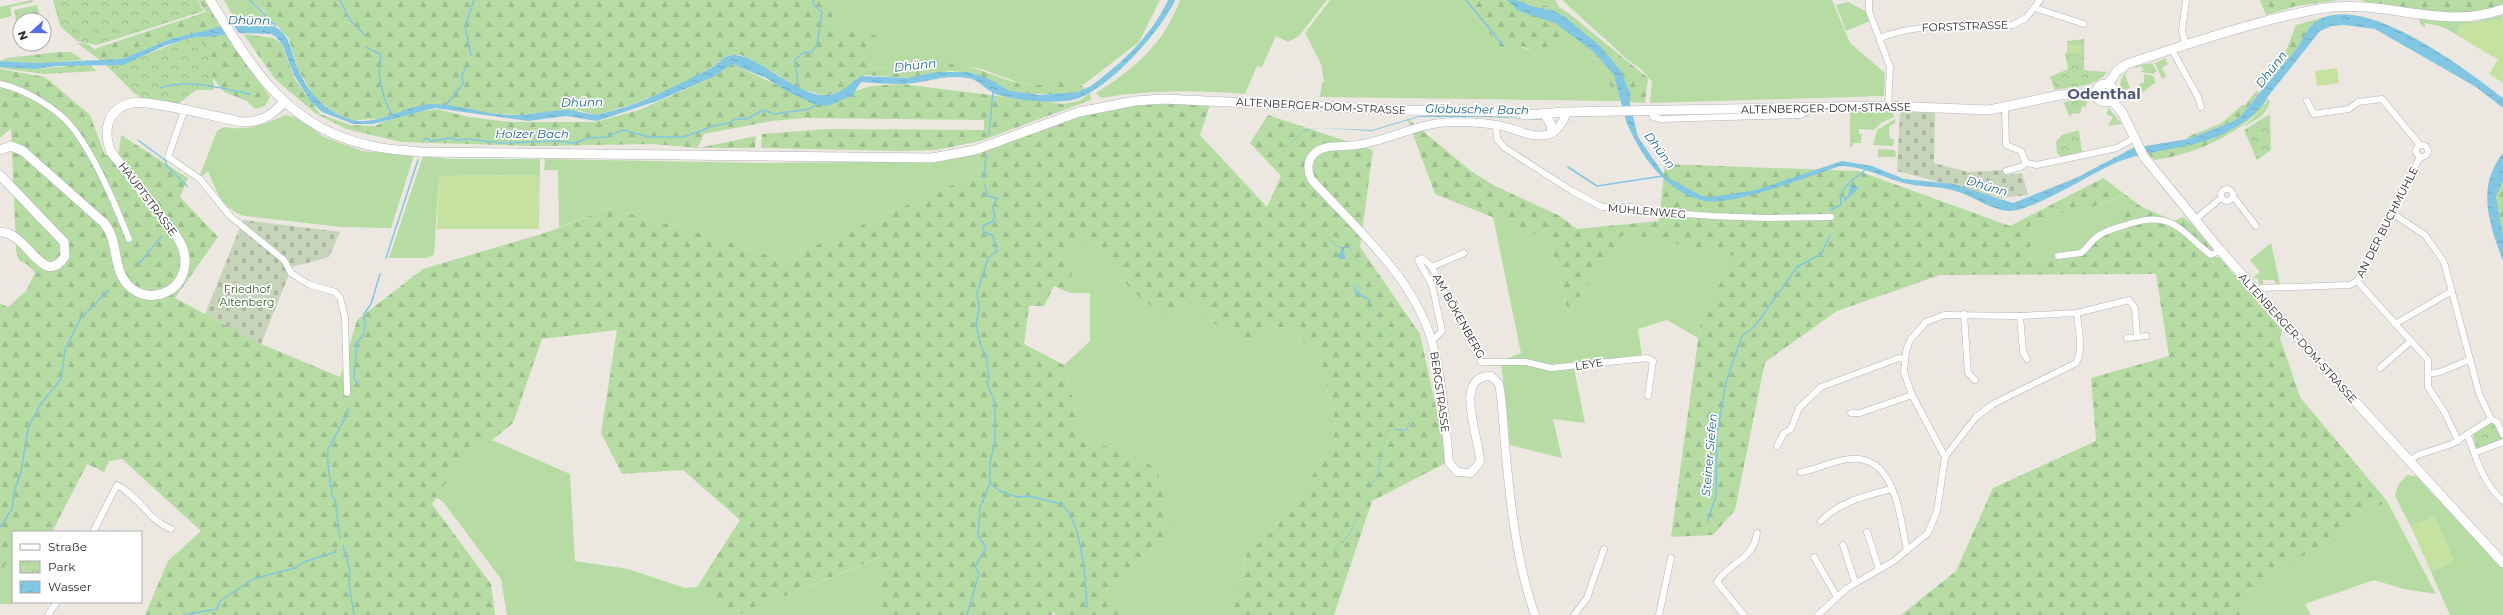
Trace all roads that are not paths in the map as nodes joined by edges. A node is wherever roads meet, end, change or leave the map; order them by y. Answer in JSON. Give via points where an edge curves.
{"nodes":[{"id":1,"x":210,"y":0,"type":"edge"},
{"id":2,"x":1869,"y":0,"type":"edge"},
{"id":3,"x":2040,"y":0,"type":"edge"},
{"id":4,"x":2186,"y":0,"type":"edge"},
{"id":5,"x":2035,"y":8,"type":"junction"},
{"id":6,"x":2503,"y":9,"type":"edge"},
{"id":7,"x":2084,"y":24,"type":"dead end"},
{"id":8,"x":1880,"y":38,"type":"junction"},
{"id":9,"x":2186,"y":45,"type":"junction"},
{"id":10,"x":2172,"y":50,"type":"junction"},
{"id":11,"x":0,"y":84,"type":"edge"},
{"id":12,"x":2108,"y":84,"type":"junction"},
{"id":13,"x":2096,"y":93,"type":"junction"},
{"id":14,"x":2111,"y":99,"type":"junction"},
{"id":15,"x":2307,"y":101,"type":"dead end"},
{"id":16,"x":284,"y":102,"type":"junction"},
{"id":17,"x":1888,"y":106,"type":"junction"},
{"id":18,"x":2005,"y":108,"type":"junction"},
{"id":19,"x":2201,"y":108,"type":"dead end"},
{"id":20,"x":184,"y":111,"type":"junction"},
{"id":21,"x":1566,"y":112,"type":"junction"},
{"id":22,"x":1550,"y":113,"type":"junction"},
{"id":23,"x":1496,"y":125,"type":"junction"},
{"id":24,"x":1552,"y":133,"type":"junction"},
{"id":25,"x":2136,"y":142,"type":"junction"},
{"id":26,"x":2420,"y":145,"type":"junction"},
{"id":27,"x":0,"y":150,"type":"edge"},
{"id":28,"x":2420,"y":157,"type":"junction"},
{"id":29,"x":2026,"y":163,"type":"junction"},
{"id":30,"x":2006,"y":172,"type":"dead end"},
{"id":31,"x":0,"y":175,"type":"edge"},
{"id":32,"x":2233,"y":196,"type":"junction"},
{"id":33,"x":2221,"y":198,"type":"junction"},
{"id":34,"x":2392,"y":213,"type":"junction"},
{"id":35,"x":1831,"y":217,"type":"dead end"},
{"id":36,"x":2196,"y":219,"type":"junction"},
{"id":37,"x":2256,"y":226,"type":"dead end"},
{"id":38,"x":0,"y":232,"type":"edge"},
{"id":39,"x":129,"y":239,"type":"dead end"},
{"id":40,"x":2220,"y":250,"type":"junction"},
{"id":41,"x":1464,"y":252,"type":"dead end"},
{"id":42,"x":2058,"y":256,"type":"dead end"},
{"id":43,"x":1432,"y":267,"type":"junction"},
{"id":44,"x":2357,"y":281,"type":"junction"},
{"id":45,"x":2452,"y":291,"type":"junction"},
{"id":46,"x":2256,"y":293,"type":"junction"},
{"id":47,"x":2077,"y":313,"type":"junction"},
{"id":48,"x":1964,"y":314,"type":"junction"},
{"id":49,"x":2020,"y":316,"type":"junction"},
{"id":50,"x":2395,"y":324,"type":"junction"},
{"id":51,"x":2146,"y":336,"type":"dead end"},
{"id":52,"x":2137,"y":337,"type":"junction"},
{"id":53,"x":2127,"y":338,"type":"dead end"},
{"id":54,"x":2410,"y":341,"type":"junction"},
{"id":55,"x":1432,"y":342,"type":"junction"},
{"id":56,"x":2027,"y":359,"type":"dead end"},
{"id":57,"x":1904,"y":360,"type":"junction"},
{"id":58,"x":2469,"y":360,"type":"junction"},
{"id":59,"x":1488,"y":363,"type":"joint"},
{"id":60,"x":2380,"y":368,"type":"dead end"},
{"id":61,"x":2429,"y":374,"type":"junction"},
{"id":62,"x":1975,"y":380,"type":"dead end"},
{"id":63,"x":347,"y":393,"type":"dead end"},
{"id":64,"x":1912,"y":395,"type":"junction"},
{"id":65,"x":1648,"y":396,"type":"dead end"},
{"id":66,"x":1851,"y":413,"type":"dead end"},
{"id":67,"x":2491,"y":419,"type":"junction"},
{"id":68,"x":2503,"y":435,"type":"edge"},
{"id":69,"x":2468,"y":436,"type":"junction"},
{"id":70,"x":2458,"y":441,"type":"junction"},
{"id":71,"x":2503,"y":442,"type":"edge"},
{"id":72,"x":1777,"y":446,"type":"dead end"},
{"id":73,"x":2474,"y":453,"type":"junction"},
{"id":74,"x":1945,"y":456,"type":"junction"},
{"id":75,"x":2409,"y":461,"type":"junction"},
{"id":76,"x":1800,"y":472,"type":"dead end"},
{"id":77,"x":1892,"y":489,"type":"junction"},
{"id":78,"x":2503,"y":501,"type":"edge"},
{"id":79,"x":1821,"y":521,"type":"dead end"},
{"id":80,"x":171,"y":530,"type":"dead end"},
{"id":81,"x":94,"y":531,"type":"edge"},
{"id":82,"x":1867,"y":532,"type":"dead end"},
{"id":83,"x":1757,"y":533,"type":"dead end"},
{"id":84,"x":1843,"y":545,"type":"dead end"},
{"id":85,"x":1604,"y":549,"type":"dead end"},
{"id":86,"x":1907,"y":551,"type":"junction"},
{"id":87,"x":1814,"y":557,"type":"dead end"},
{"id":88,"x":1671,"y":558,"type":"dead end"},
{"id":89,"x":2503,"y":563,"type":"edge"},
{"id":90,"x":1879,"y":569,"type":"junction"},
{"id":91,"x":1855,"y":582,"type":"junction"},
{"id":92,"x":1836,"y":597,"type":"junction"},
{"id":93,"x":56,"y":603,"type":"edge"},
{"id":94,"x":48,"y":615,"type":"edge"},
{"id":95,"x":1535,"y":615,"type":"edge"},
{"id":96,"x":1574,"y":615,"type":"edge"},
{"id":97,"x":1659,"y":615,"type":"edge"},
{"id":98,"x":1744,"y":615,"type":"edge"},
{"id":99,"x":1818,"y":615,"type":"edge"}],
"edges":[{"from":1,"to":16,"type":"main road","via":[[262,80]]},
{"from":2,"to":8,"type":"street","via":[[1869,11]]},
{"from":3,"to":5,"type":"street","name":"FORSTSTRASSE"},
{"from":4,"to":9,"type":"street","via":[[2182,31]]},
{"from":5,"to":7,"type":"street"},
{"from":5,"to":8,"type":"street","name":"FORSTSTRASSE","via":[[2022,22],[2013,25],[1918,28],[1900,30]]},
{"from":6,"to":9,"type":"main road","via":[[2483,15],[2461,17],[2357,7],[2320,8]]},
{"from":8,"to":17,"type":"street","via":[[1890,67]]},
{"from":9,"to":10,"type":"main road"},
{"from":10,"to":12,"type":"main road","via":[[2123,66]]},
{"from":10,"to":19,"type":"street"},
{"from":11,"to":39,"type":"street","via":[[34,98],[72,126],[115,206]]},
{"from":12,"to":13,"type":"main road","via":[[2100,85]]},
{"from":12,"to":14,"type":"main road","via":[[2114,91]]},
{"from":13,"to":14,"type":"main road","via":[[2101,101]]},
{"from":13,"to":18,"type":"main road","name":"ALTENBERGER-DOM-STRASSE","via":[[2060,95]]},
{"from":14,"to":25,"type":"main road","name":"ALTENBERGER-DOM-STRASSE","via":[[2122,112]]},
{"from":15,"to":26,"type":"street","name":"AN DER BUCHMÜHLE","via":[[2314,114],[2349,109],[2358,102],[2382,99]]},
{"from":16,"to":20,"type":"main road","name":"HAUPTSTRASSE","via":[[270,116],[257,122],[242,122]]},
{"from":16,"to":22,"type":"main road","name":"ALTENBERGER-DOM-STRASSE","via":[[302,116],[339,136],[386,149],[432,152],[900,159],[932,158],[975,150],[1079,112],[1118,103],[1163,99],[1400,110],[1519,112],[1524,109],[1546,109]]},
{"from":17,"to":18,"type":"main road","name":"ALTENBERGER-DOM-STRASSE","via":[[1976,110]]},
{"from":17,"to":21,"type":"main road","name":"ALTENBERGER-DOM-STRASSE"},
{"from":18,"to":29,"type":"street","via":[[2006,145],[2021,151]]},
{"from":20,"to":27,"type":"main road","name":"HAUPTSTRASSE","via":[[144,103],[129,104],[110,117],[106,127],[106,138],[111,152],[170,228],[184,253],[183,275],[177,284],[163,294],[148,296],[130,287],[119,272],[113,238],[104,223],[23,151],[10,146]]},
{"from":20,"to":63,"type":"street","via":[[168,157],[200,179],[230,216],[284,260],[291,273],[308,284],[335,292],[340,298],[345,317]]},
{"from":21,"to":22,"type":"main road","name":"ALTENBERGER-DOM-STRASSE"},
{"from":21,"to":24,"type":"street","via":[[1566,118]]},
{"from":22,"to":24,"type":"main road"},
{"from":23,"to":24,"type":"street","name":"BERGSTRASSE","via":[[1534,135]]},
{"from":23,"to":35,"type":"street","name":"MÜHLENWEG","via":[[1496,139],[1505,148],[1572,192],[1602,206],[1713,216]]},
{"from":23,"to":55,"type":"street","name":"BERGSTRASSE","via":[[1454,122],[1424,124],[1368,143],[1323,148],[1312,155],[1308,162],[1311,179],[1398,276],[1418,308]]},
{"from":25,"to":29,"type":"street","via":[[2037,165]]},
{"from":25,"to":36,"type":"main road","name":"ALTENBERGER-DOM-STRASSE","via":[[2144,157]]},
{"from":26,"to":28,"type":"street","name":"AN DER BUCHMÜHLE","via":[[2416,150]]},
{"from":26,"to":28,"type":"street","name":"AN DER BUCHMÜHLE","via":[[2424,145],[2428,150],[2427,156]]},
{"from":28,"to":34,"type":"street","name":"AN DER BUCHMÜHLE"},
{"from":29,"to":30,"type":"street"},
{"from":31,"to":38,"type":"main road","via":[[64,242],[65,256],[55,265],[48,267],[40,264],[21,240],[14,235]]},
{"from":32,"to":33,"type":"street","via":[[2228,200]]},
{"from":32,"to":33,"type":"street","via":[[2231,191],[2226,189],[2221,192]]},
{"from":32,"to":37,"type":"street"},
{"from":33,"to":36,"type":"street"},
{"from":34,"to":44,"type":"street","name":"AN DER BUCHMÜHLE"},
{"from":34,"to":45,"type":"street","via":[[2417,228],[2434,244],[2444,262]]},
{"from":36,"to":40,"type":"main road","name":"ALTENBERGER-DOM-STRASSE"},
{"from":40,"to":42,"type":"street","via":[[2211,255],[2172,223],[2164,219],[2154,219],[2131,223],[2099,235],[2081,253]]},
{"from":40,"to":46,"type":"main road","name":"ALTENBERGER-DOM-STRASSE"},
{"from":41,"to":43,"type":"street","name":"AM BÖKENBERG"},
{"from":43,"to":55,"type":"street","name":"AM BÖKENBERG","via":[[1422,258],[1418,260],[1432,285],[1440,317],[1442,331]]},
{"from":43,"to":59,"type":"street","name":"AM BÖKENBERG","via":[[1481,362]]},
{"from":44,"to":46,"type":"street","name":"AN DER BUCHMÜHLE","via":[[2350,285],[2262,288]]},
{"from":44,"to":50,"type":"street"},
{"from":45,"to":50,"type":"street"},
{"from":45,"to":58,"type":"street"},
{"from":46,"to":75,"type":"main road","name":"ALTENBERGER-DOM-STRASSE"},
{"from":47,"to":49,"type":"street"},
{"from":47,"to":52,"type":"street","via":[[2129,300],[2134,308]]},
{"from":47,"to":74,"type":"street","via":[[2080,348],[2076,363],[1985,410],[1965,429]]},
{"from":48,"to":49,"type":"street"},
{"from":48,"to":57,"type":"street","via":[[1944,315],[1926,322],[1910,340]]},
{"from":48,"to":62,"type":"street","via":[[1968,374]]},
{"from":49,"to":56,"type":"street","via":[[2023,352]]},
{"from":50,"to":54,"type":"street"},
{"from":51,"to":52,"type":"street"},
{"from":52,"to":53,"type":"street"},
{"from":54,"to":60,"type":"street"},
{"from":54,"to":61,"type":"street","via":[[2428,360]]},
{"from":55,"to":95,"type":"street","name":"BERGSTRASSE","via":[[1440,376],[1449,462],[1457,472],[1471,473],[1480,462],[1469,397],[1473,382],[1478,378],[1491,376],[1499,384],[1519,551]]},
{"from":57,"to":64,"type":"street","via":[[1904,372]]},
{"from":57,"to":72,"type":"street","via":[[1899,358],[1821,387],[1799,408],[1791,429],[1784,433]]},
{"from":58,"to":61,"type":"street"},
{"from":58,"to":67,"type":"street","via":[[2479,393]]},
{"from":59,"to":65,"type":"street","name":"LEYE","via":[[1526,362],[1551,368],[1647,358],[1653,361]]},
{"from":61,"to":70,"type":"street","via":[[2428,387],[2445,413]]},
{"from":64,"to":66,"type":"street","via":[[1860,413]]},
{"from":64,"to":74,"type":"street"},
{"from":67,"to":68,"type":"street","via":[[2497,422]]},
{"from":67,"to":69,"type":"street"},
{"from":69,"to":70,"type":"street"},
{"from":69,"to":73,"type":"street"},
{"from":70,"to":75,"type":"street","via":[[2418,455]]},
{"from":71,"to":73,"type":"street"},
{"from":73,"to":78,"type":"street","via":[[2487,484]]},
{"from":74,"to":86,"type":"street","via":[[1937,511],[1928,533]]},
{"from":75,"to":89,"type":"main road","name":"ALTENBERGER-DOM-STRASSE"},
{"from":76,"to":77,"type":"street","via":[[1844,460],[1860,459],[1879,467],[1888,478]]},
{"from":77,"to":79,"type":"street","via":[[1858,499],[1828,514]]},
{"from":77,"to":86,"type":"street"},
{"from":80,"to":81,"type":"street","via":[[117,485]]},
{"from":82,"to":90,"type":"street"},
{"from":83,"to":98,"type":"street","via":[[1756,545],[1717,582]]},
{"from":84,"to":91,"type":"street"},
{"from":85,"to":96,"type":"street","via":[[1587,598]]},
{"from":86,"to":90,"type":"street"},
{"from":87,"to":92,"type":"street"},
{"from":88,"to":97,"type":"street"},
{"from":90,"to":91,"type":"street"},
{"from":91,"to":92,"type":"street"},
{"from":92,"to":99,"type":"street"},
{"from":93,"to":94,"type":"street"}]}
